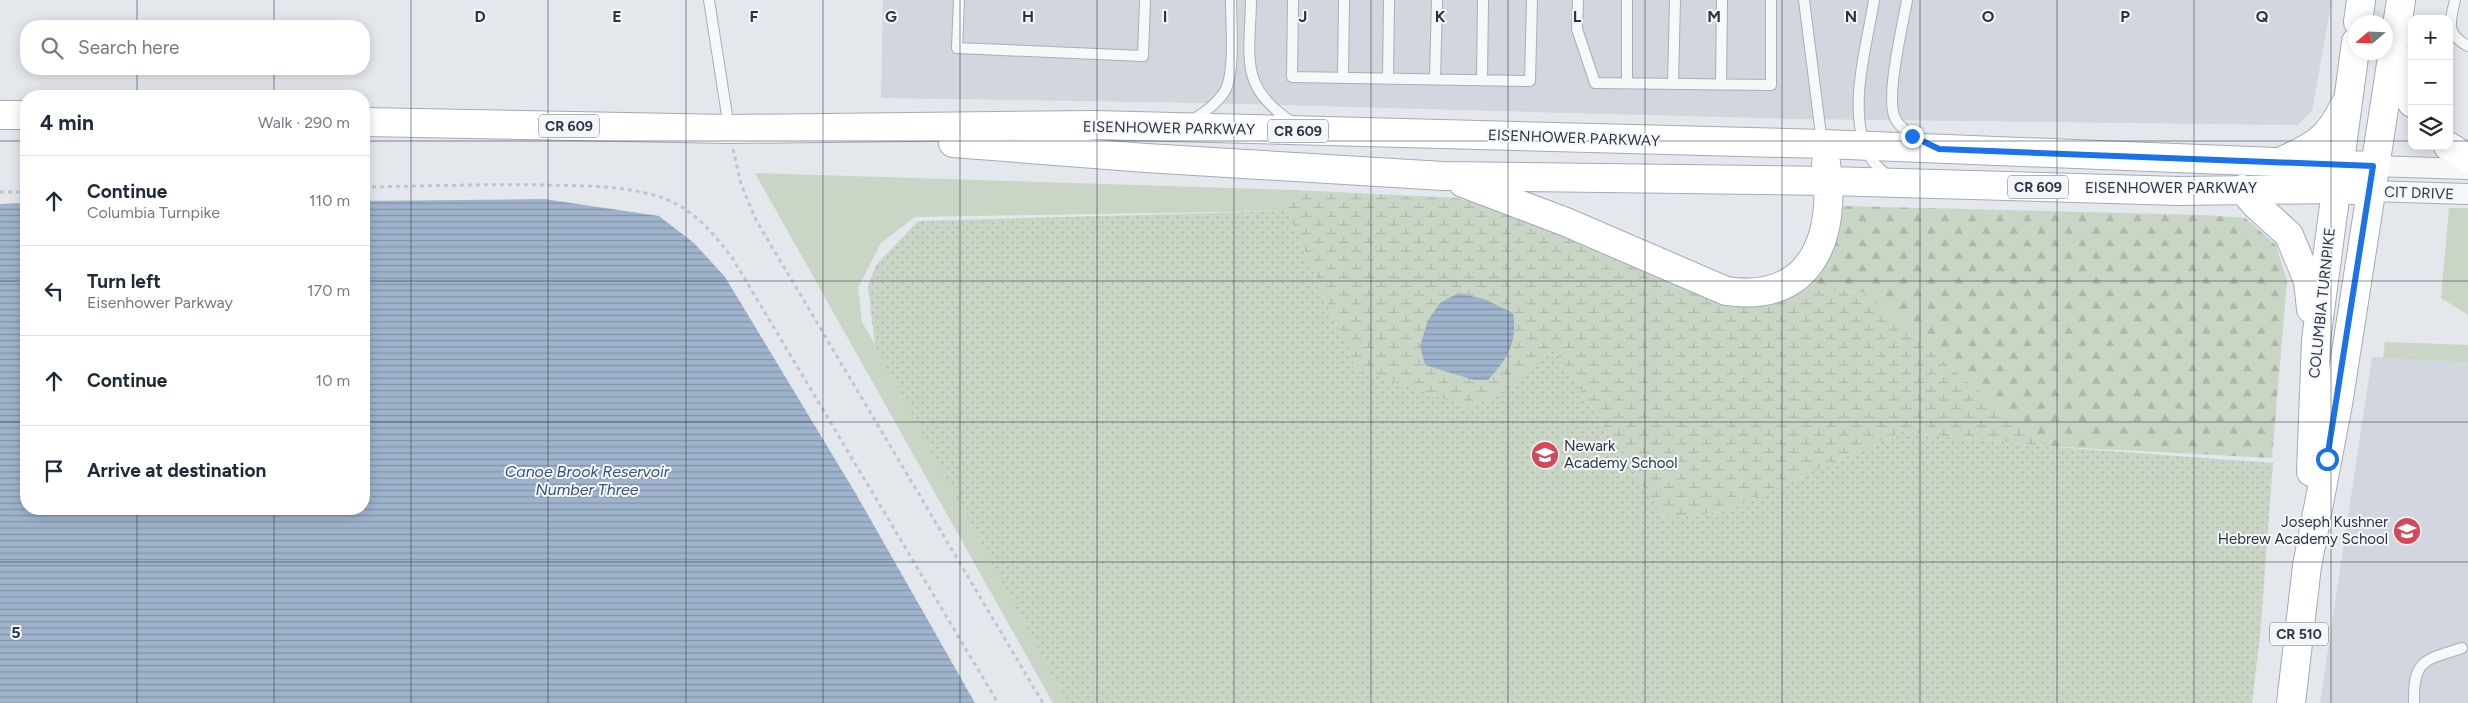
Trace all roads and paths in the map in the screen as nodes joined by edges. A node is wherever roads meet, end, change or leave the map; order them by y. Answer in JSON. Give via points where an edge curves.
{"nodes":[{"id":1,"x":709,"y":0,"type":"edge"},
{"id":2,"x":959,"y":0,"type":"edge"},
{"id":3,"x":1146,"y":0,"type":"edge"},
{"id":4,"x":1231,"y":0,"type":"edge"},
{"id":5,"x":1251,"y":0,"type":"edge"},
{"id":6,"x":1293,"y":0,"type":"edge"},
{"id":7,"x":1344,"y":0,"type":"edge"},
{"id":8,"x":1389,"y":0,"type":"edge"},
{"id":9,"x":1437,"y":0,"type":"edge"},
{"id":10,"x":1483,"y":0,"type":"edge"},
{"id":11,"x":1532,"y":0,"type":"edge"},
{"id":12,"x":1578,"y":0,"type":"edge"},
{"id":13,"x":1627,"y":0,"type":"edge"},
{"id":14,"x":1675,"y":0,"type":"edge"},
{"id":15,"x":1722,"y":0,"type":"edge"},
{"id":16,"x":1771,"y":0,"type":"edge"},
{"id":17,"x":1804,"y":0,"type":"edge"},
{"id":18,"x":1874,"y":0,"type":"edge"},
{"id":19,"x":1907,"y":0,"type":"edge"},
{"id":20,"x":2360,"y":0,"type":"edge"},
{"id":21,"x":2401,"y":0,"type":"edge"},
{"id":22,"x":2455,"y":0,"type":"edge"},
{"id":23,"x":2359,"y":15,"type":"edge"},
{"id":24,"x":2393,"y":42,"type":"joint"},
{"id":25,"x":2468,"y":46,"type":"edge"},
{"id":26,"x":2354,"y":60,"type":"edge"},
{"id":27,"x":2390,"y":60,"type":"edge"},
{"id":28,"x":1343,"y":78,"type":"junction"},
{"id":29,"x":1388,"y":79,"type":"junction"},
{"id":30,"x":1435,"y":79,"type":"junction"},
{"id":31,"x":1482,"y":80,"type":"junction"},
{"id":32,"x":1627,"y":83,"type":"junction"},
{"id":33,"x":1673,"y":83,"type":"junction"},
{"id":34,"x":1721,"y":86,"type":"junction"},
{"id":35,"x":2349,"y":95,"type":"junction"},
{"id":36,"x":2408,"y":96,"type":"edge"},
{"id":37,"x":0,"y":115,"type":"edge"},
{"id":38,"x":20,"y":115,"type":"edge"},
{"id":39,"x":370,"y":122,"type":"edge"},
{"id":40,"x":1180,"y":128,"type":"junction"},
{"id":41,"x":729,"y":129,"type":"junction"},
{"id":42,"x":774,"y":129,"type":"junction"},
{"id":43,"x":1306,"y":131,"type":"junction"},
{"id":44,"x":1823,"y":144,"type":"junction"},
{"id":45,"x":1864,"y":146,"type":"junction"},
{"id":46,"x":1939,"y":149,"type":"junction"},
{"id":47,"x":2453,"y":149,"type":"edge"},
{"id":48,"x":2468,"y":158,"type":"edge"},
{"id":49,"x":2280,"y":162,"type":"junction"},
{"id":50,"x":2468,"y":169,"type":"edge"},
{"id":51,"x":1443,"y":176,"type":"junction"},
{"id":52,"x":2337,"y":176,"type":"junction"},
{"id":53,"x":2371,"y":179,"type":"junction"},
{"id":54,"x":1829,"y":181,"type":"junction"},
{"id":55,"x":1896,"y":183,"type":"junction"},
{"id":56,"x":370,"y":187,"type":"edge"},
{"id":57,"x":2242,"y":189,"type":"junction"},
{"id":58,"x":0,"y":192,"type":"edge"},
{"id":59,"x":20,"y":192,"type":"edge"},
{"id":60,"x":2468,"y":194,"type":"edge"},
{"id":61,"x":2316,"y":340,"type":"junction"},
{"id":62,"x":2307,"y":566,"type":"junction"},
{"id":63,"x":2462,"y":648,"type":"dead end"},
{"id":64,"x":998,"y":703,"type":"edge"},
{"id":65,"x":1043,"y":703,"type":"edge"},
{"id":66,"x":2291,"y":703,"type":"edge"},
{"id":67,"x":2414,"y":703,"type":"edge"}],
"edges":[{"from":1,"to":41,"type":"lane"},
{"from":2,"to":3,"type":"lane","via":[[958,48],[1143,56]]},
{"from":4,"to":40,"type":"lane","via":[[1231,63],[1226,89],[1207,111]]},
{"from":5,"to":43,"type":"lane","via":[[1250,73],[1262,98]]},
{"from":6,"to":28,"type":"lane","via":[[1292,77]]},
{"from":7,"to":28,"type":"lane"},
{"from":8,"to":29,"type":"lane"},
{"from":9,"to":30,"type":"lane"},
{"from":10,"to":31,"type":"lane"},
{"from":11,"to":31,"type":"lane","via":[[1530,80]]},
{"from":12,"to":32,"type":"lane","via":[[1577,29],[1595,83]]},
{"from":13,"to":32,"type":"lane"},
{"from":14,"to":33,"type":"lane"},
{"from":15,"to":34,"type":"lane"},
{"from":16,"to":34,"type":"lane","via":[[1771,85]]},
{"from":17,"to":44,"type":"lane"},
{"from":18,"to":45,"type":"lane","via":[[1859,116]]},
{"from":19,"to":46,"type":"lane","via":[[1892,86],[1894,118],[1912,136]]},
{"from":20,"to":23,"type":"main road"},
{"from":21,"to":24,"type":"main road","name":"COLUMBIA TURNPIKE","number":"CR 510"},
{"from":22,"to":25,"type":"lane","via":[[2451,30],[2454,38]]},
{"from":24,"to":36,"type":"main road","via":[[2402,86]]},
{"from":26,"to":35,"type":"main road","name":"COLUMBIA TURNPIKE","number":"CR 510"},
{"from":27,"to":53,"type":"main road","name":"COLUMBIA TURNPIKE","number":"CR 510"},
{"from":28,"to":29,"type":"lane"},
{"from":29,"to":30,"type":"lane"},
{"from":30,"to":31,"type":"lane"},
{"from":32,"to":33,"type":"lane"},
{"from":33,"to":34,"type":"lane"},
{"from":35,"to":49,"type":"main road","via":[[2334,126],[2315,146]]},
{"from":35,"to":52,"type":"main road","name":"COLUMBIA TURNPIKE","number":"CR 510"},
{"from":37,"to":38,"type":"main road"},
{"from":39,"to":41,"type":"main road","name":"EISENHOWER PARKWAY","number":"CR 609"},
{"from":40,"to":42,"type":"main road","name":"EISENHOWER PARKWAY","number":"CR 609"},
{"from":40,"to":43,"type":"main road","name":"EISENHOWER PARKWAY","number":"CR 609"},
{"from":41,"to":42,"type":"main road","name":"EISENHOWER PARKWAY","number":"CR 609"},
{"from":41,"to":65,"type":"path","via":[[741,184],[756,220]]},
{"from":42,"to":51,"type":"main road","name":"EISENHOWER PARKWAY","number":"CR 609","via":[[1146,158]]},
{"from":43,"to":44,"type":"main road","name":"EISENHOWER PARKWAY","number":"CR 609"},
{"from":44,"to":45,"type":"main road","name":"EISENHOWER PARKWAY","number":"CR 609"},
{"from":44,"to":54,"type":"main road"},
{"from":45,"to":46,"type":"main road","name":"EISENHOWER PARKWAY","number":"CR 609"},
{"from":45,"to":55,"type":"lane","via":[[1874,163]]},
{"from":46,"to":49,"type":"main road","name":"EISENHOWER PARKWAY","number":"CR 609"},
{"from":47,"to":48,"type":"main road"},
{"from":49,"to":52,"type":"main road","name":"EISENHOWER PARKWAY","number":"CR 609"},
{"from":50,"to":53,"type":"street","name":"CIT DRIVE"},
{"from":51,"to":54,"type":"main road","name":"EISENHOWER PARKWAY","number":"CR 609"},
{"from":51,"to":54,"type":"main road","via":[[1566,222],[1726,291],[1743,293],[1777,288],[1792,280],[1816,255],[1827,223]]},
{"from":52,"to":53,"type":"main road","name":"EISENHOWER PARKWAY","number":"CR 609"},
{"from":52,"to":57,"type":"main road","name":"EISENHOWER PARKWAY","number":"CR 609"},
{"from":52,"to":61,"type":"main road","name":"COLUMBIA TURNPIKE","number":"CR 510"},
{"from":53,"to":60,"type":"street","name":"CIT DRIVE"},
{"from":53,"to":62,"type":"main road","name":"COLUMBIA TURNPIKE","number":"CR 510","via":[[2338,404]]},
{"from":54,"to":55,"type":"main road","name":"EISENHOWER PARKWAY","number":"CR 609"},
{"from":55,"to":57,"type":"main road","name":"EISENHOWER PARKWAY","number":"CR 609","via":[[2180,191]]},
{"from":56,"to":64,"type":"path","via":[[588,186],[632,190],[663,198],[689,211],[713,233],[733,259]]},
{"from":57,"to":61,"type":"main road","via":[[2289,235],[2308,281]]},
{"from":58,"to":59,"type":"path"},
{"from":61,"to":62,"type":"main road","name":"COLUMBIA TURNPIKE","number":"CR 510"},
{"from":62,"to":66,"type":"main road","name":"COLUMBIA TURNPIKE","number":"CR 510"},
{"from":63,"to":67,"type":"lane","via":[[2426,660],[2417,671]]}]}
